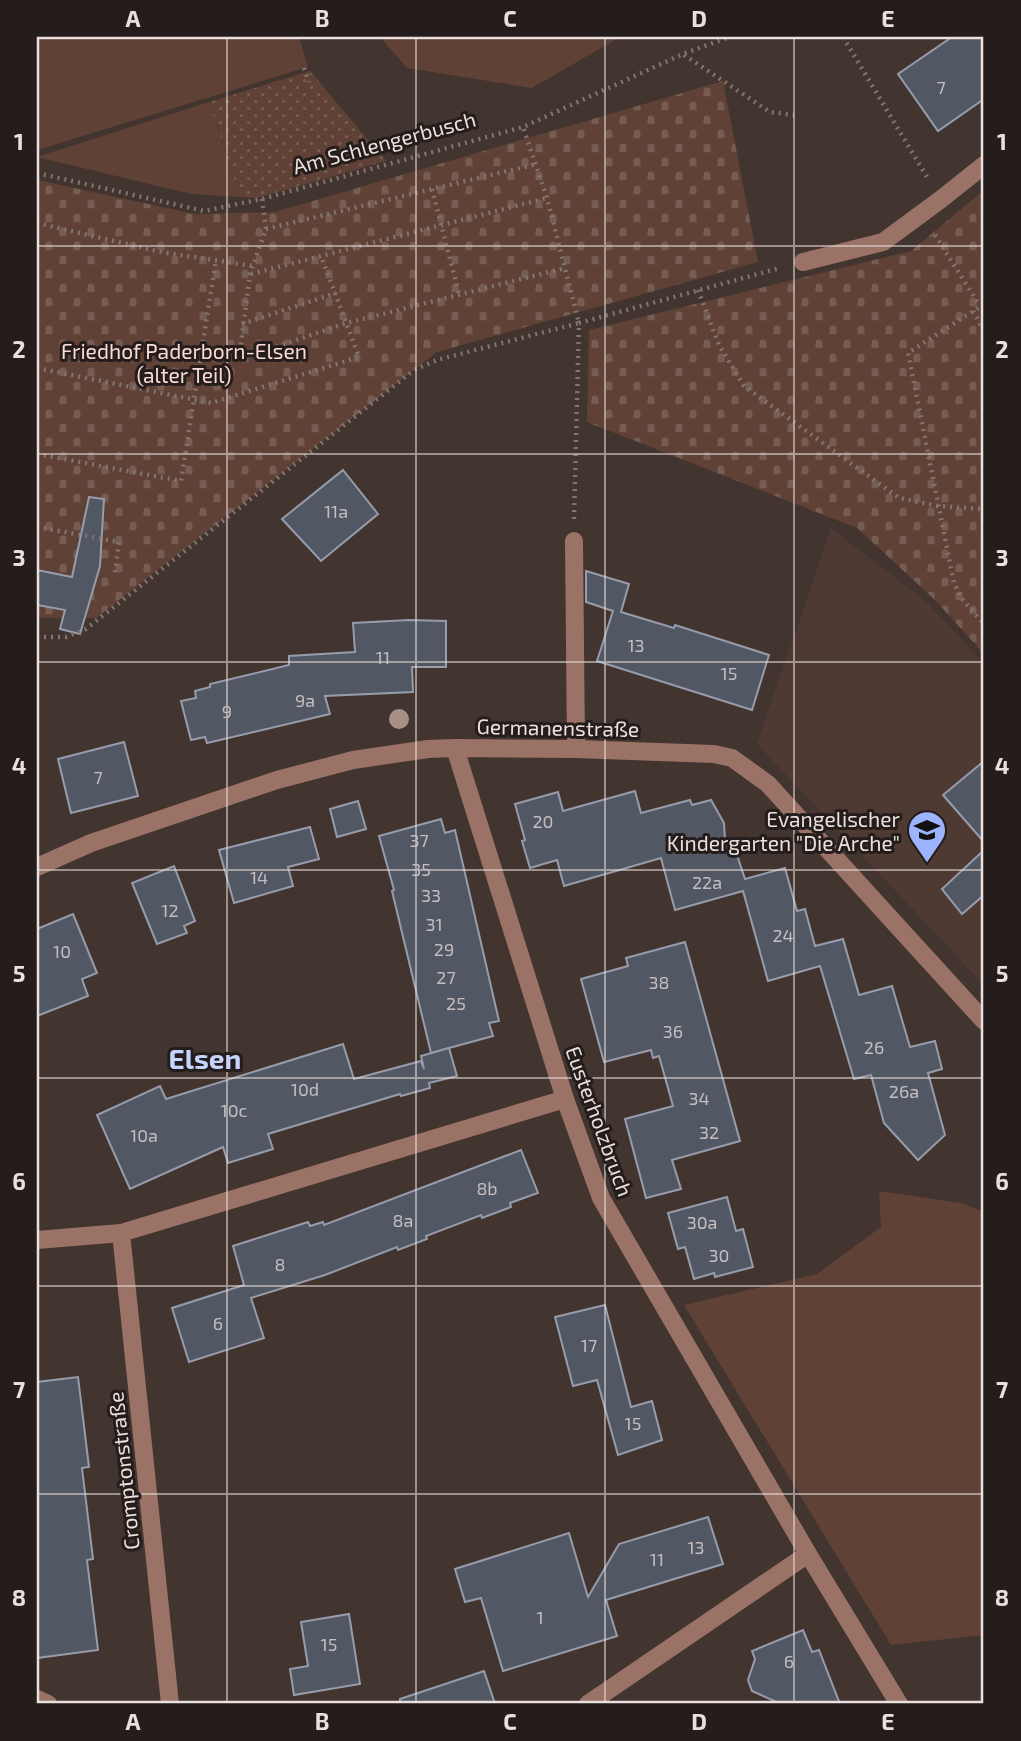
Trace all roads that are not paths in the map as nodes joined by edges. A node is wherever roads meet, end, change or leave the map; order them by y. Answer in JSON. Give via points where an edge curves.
{"nodes":[{"id":1,"x":984,"y":165,"type":"edge"},
{"id":2,"x":803,"y":262,"type":"road end"},
{"id":3,"x":574,"y":541,"type":"road end"},
{"id":4,"x":455,"y":748,"type":"junction"},
{"id":5,"x":576,"y":749,"type":"junction"},
{"id":6,"x":37,"y":867,"type":"edge"},
{"id":7,"x":984,"y":1021,"type":"edge"},
{"id":8,"x":565,"y":1100,"type":"junction"},
{"id":9,"x":121,"y":1233,"type":"junction"},
{"id":10,"x":37,"y":1240,"type":"edge"},
{"id":11,"x":808,"y":1554,"type":"junction"},
{"id":12,"x":37,"y":1699,"type":"edge"},
{"id":13,"x":48,"y":1704,"type":"edge"},
{"id":14,"x":170,"y":1704,"type":"edge"},
{"id":15,"x":588,"y":1704,"type":"edge"},
{"id":16,"x":899,"y":1704,"type":"edge"}],
"edges":[{"from":1,"to":2,"type":"street","via":[[883,242]]},
{"from":3,"to":5,"type":"street"},
{"from":4,"to":5,"type":"street","name":"Germanenstraße"},
{"from":4,"to":6,"type":"street","name":"Germanenstraße","via":[[354,760],[277,780],[91,843]]},
{"from":4,"to":8,"type":"street","name":"Eusterholzbruch"},
{"from":5,"to":7,"type":"street","name":"Germanenstraße","via":[[714,754],[744,765],[768,785]]},
{"from":8,"to":9,"type":"street"},
{"from":8,"to":11,"type":"street","name":"Eusterholzbruch","via":[[601,1198]]},
{"from":9,"to":10,"type":"street"},
{"from":9,"to":14,"type":"street","name":"Cromptonstraße"},
{"from":11,"to":15,"type":"street"},
{"from":11,"to":16,"type":"street","name":"Eusterholzbruch"},
{"from":12,"to":13,"type":"street"}]}
